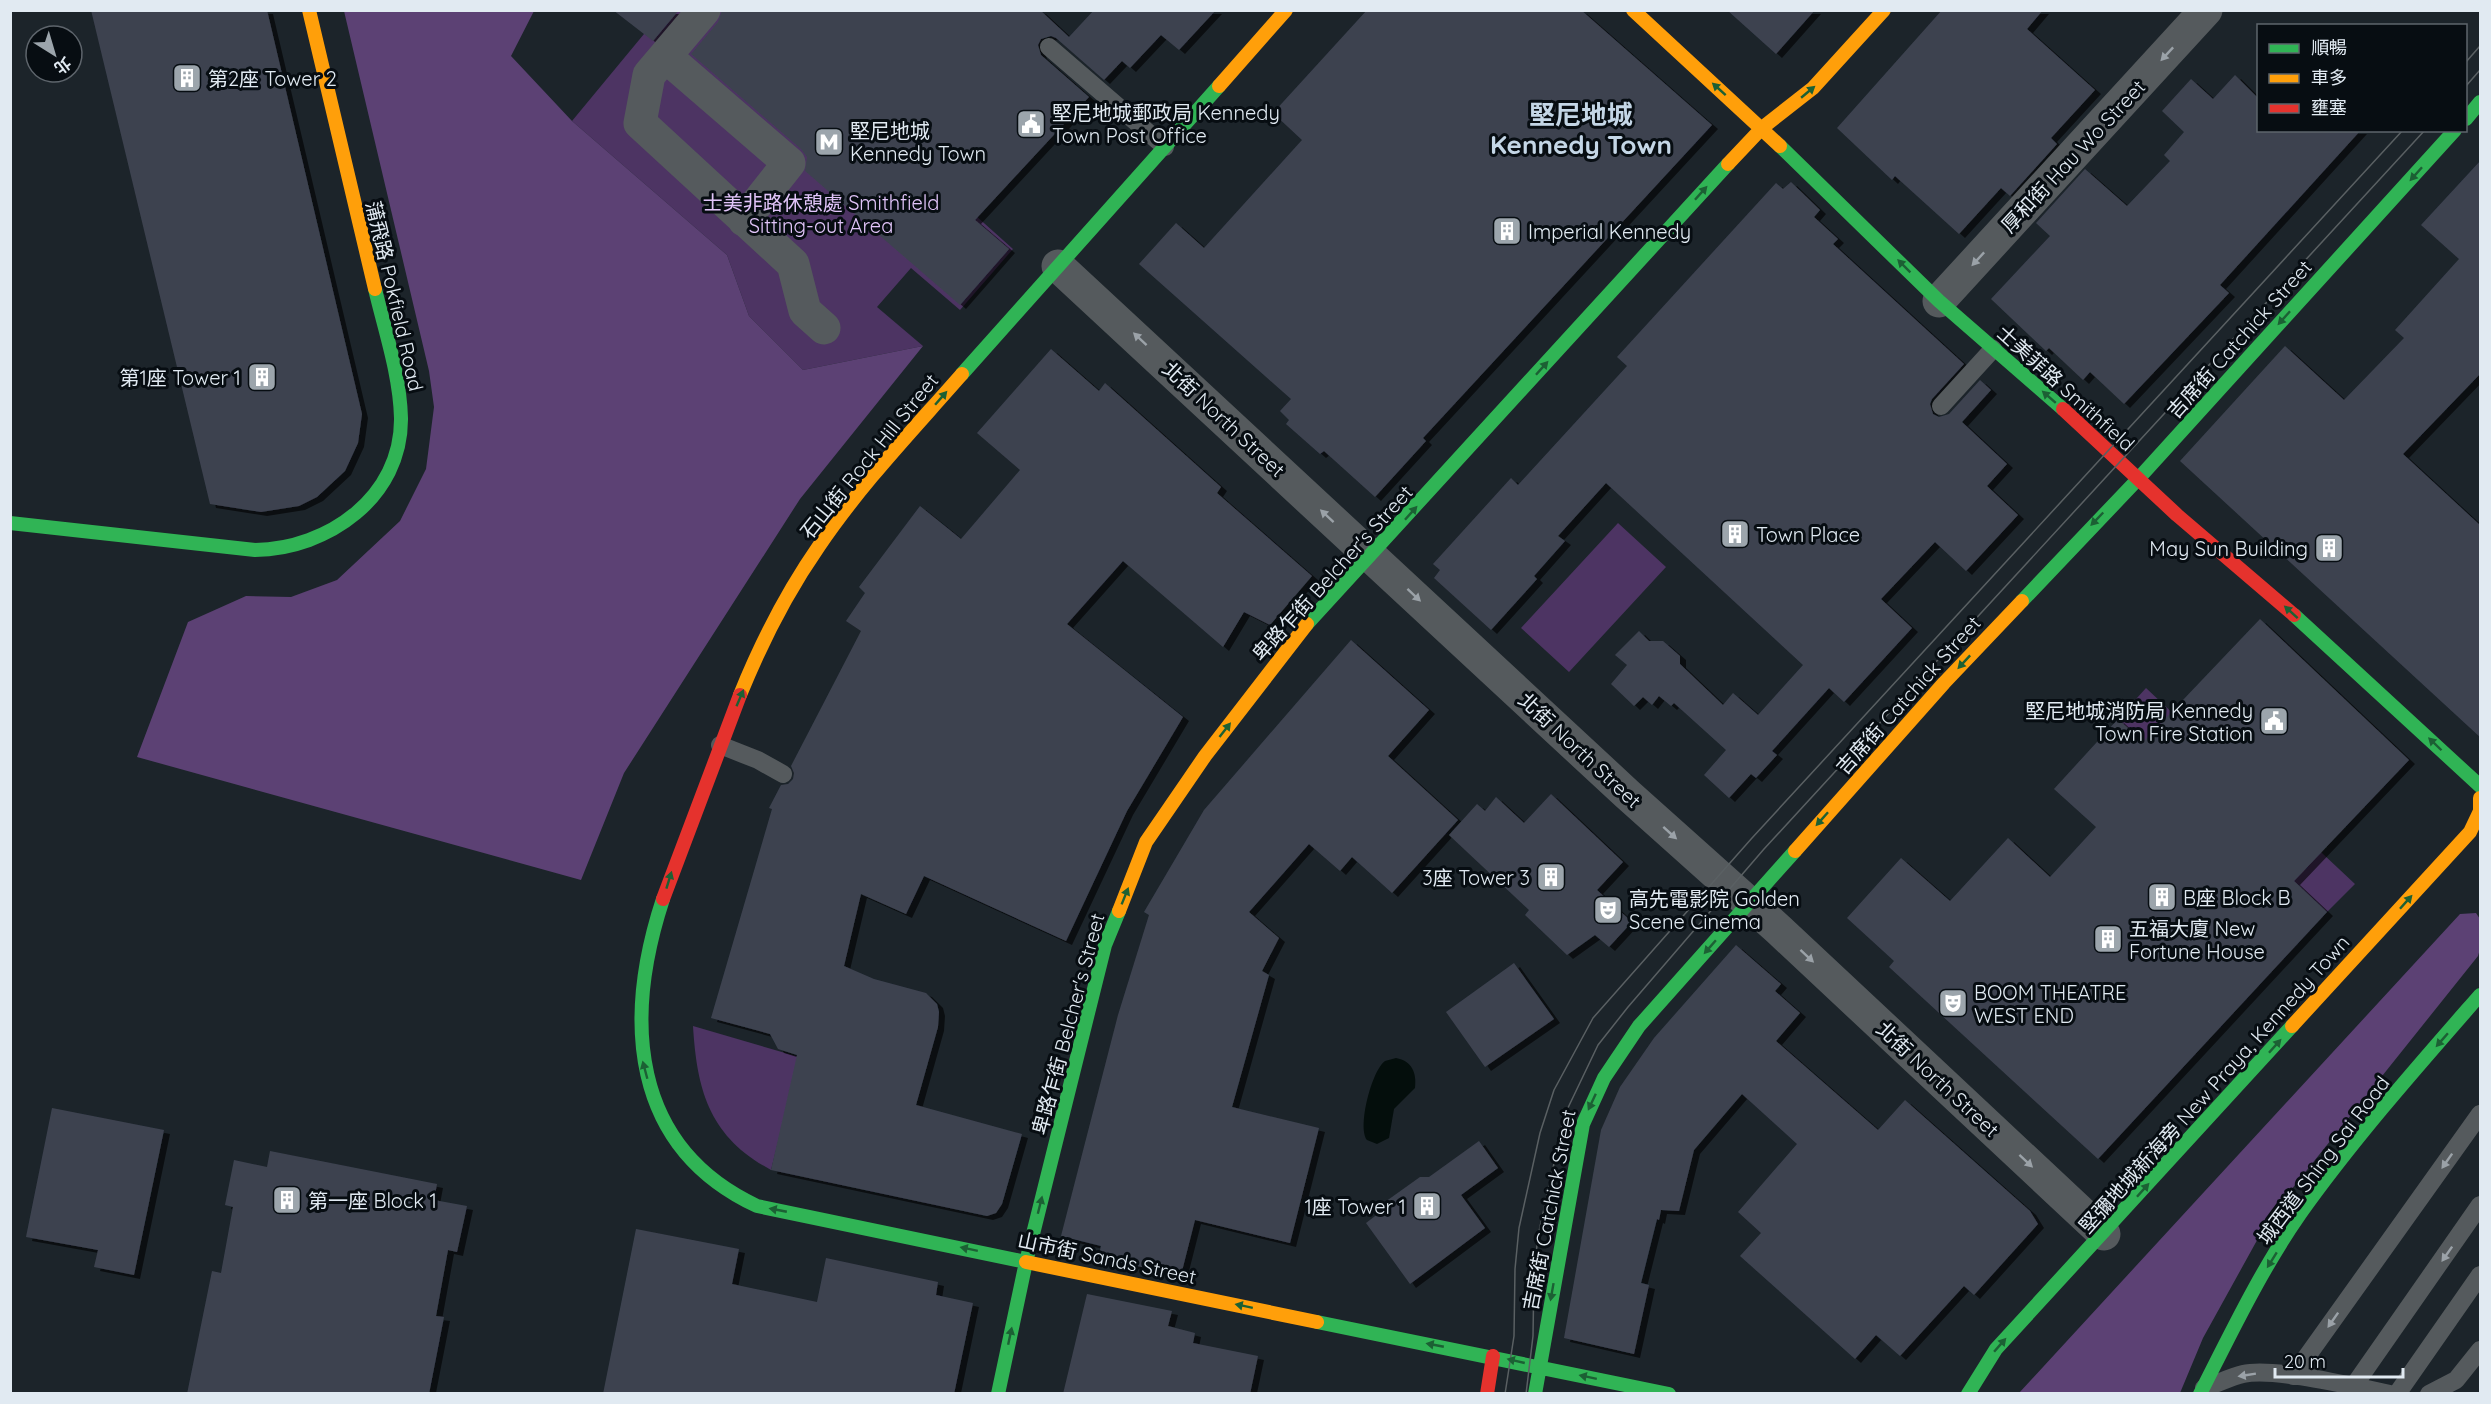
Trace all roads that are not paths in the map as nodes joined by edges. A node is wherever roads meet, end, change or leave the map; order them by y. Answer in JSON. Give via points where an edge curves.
{"nodes":[{"id":1,"x":309,"y":10,"type":"edge"},
{"id":2,"x":704,"y":10,"type":"edge"},
{"id":3,"x":1287,"y":10,"type":"edge"},
{"id":4,"x":1884,"y":10,"type":"edge"},
{"id":5,"x":2206,"y":10,"type":"edge"},
{"id":6,"x":1635,"y":11,"type":"edge"},
{"id":7,"x":1048,"y":47,"type":"dead end"},
{"id":8,"x":665,"y":56,"type":"junction"},
{"id":9,"x":2481,"y":102,"type":"edge"},
{"id":10,"x":2467,"y":118,"type":"edge"},
{"id":11,"x":1762,"y":128,"type":"junction"},
{"id":12,"x":2453,"y":132,"type":"edge"},
{"id":13,"x":1165,"y":147,"type":"junction"},
{"id":14,"x":744,"y":220,"type":"junction"},
{"id":15,"x":1058,"y":266,"type":"junction"},
{"id":16,"x":1939,"y":301,"type":"junction"},
{"id":17,"x":824,"y":328,"type":"dead end"},
{"id":18,"x":1993,"y":349,"type":"junction"},
{"id":19,"x":1941,"y":406,"type":"dead end"},
{"id":20,"x":2139,"y":478,"type":"junction"},
{"id":21,"x":10,"y":523,"type":"edge"},
{"id":22,"x":1371,"y":555,"type":"junction"},
{"id":23,"x":720,"y":744,"type":"junction"},
{"id":24,"x":783,"y":774,"type":"dead end"},
{"id":25,"x":2480,"y":791,"type":"edge"},
{"id":26,"x":1748,"y":903,"type":"junction"},
{"id":27,"x":2481,"y":995,"type":"edge"},
{"id":28,"x":2481,"y":1113,"type":"edge"},
{"id":29,"x":684,"y":1151,"type":"joint"},
{"id":30,"x":2481,"y":1205,"type":"edge"},
{"id":31,"x":2104,"y":1234,"type":"junction"},
{"id":32,"x":1026,"y":1262,"type":"junction"},
{"id":33,"x":2481,"y":1275,"type":"edge"},
{"id":34,"x":2481,"y":1350,"type":"edge"},
{"id":35,"x":1493,"y":1356,"type":"junction"},
{"id":36,"x":1539,"y":1367,"type":"junction"},
{"id":37,"x":2293,"y":1376,"type":"junction"},
{"id":38,"x":2353,"y":1387,"type":"junction"},
{"id":39,"x":2201,"y":1391,"type":"edge"},
{"id":40,"x":998,"y":1394,"type":"edge"},
{"id":41,"x":1487,"y":1394,"type":"edge"},
{"id":42,"x":1535,"y":1394,"type":"edge"},
{"id":43,"x":1669,"y":1394,"type":"edge"},
{"id":44,"x":1968,"y":1394,"type":"edge"},
{"id":45,"x":2390,"y":1394,"type":"edge"},
{"id":46,"x":2397,"y":1394,"type":"edge"},
{"id":47,"x":2429,"y":1394,"type":"edge"}],
"edges":[{"from":1,"to":21,"type":"main road","name":"蒲飛路 Pokfield Road","via":[[396,378],[400,433],[386,476],[376,493],[341,526],[304,544],[281,549],[226,548]]},
{"from":2,"to":8,"type":"street"},
{"from":3,"to":13,"type":"main road","name":"石山街 Rock Hill Street"},
{"from":11,"to":4,"type":"main road","name":"卑路乍街 Belcher's Street","one_way":true,"via":[[1813,88]]},
{"from":5,"to":16,"type":"street","name":"厚和街 Hau Wo Street","one_way":true},
{"from":11,"to":6,"type":"main road","name":"士美菲路 Smithfield","one_way":true},
{"from":7,"to":13,"type":"lane"},
{"from":8,"to":14,"type":"street","via":[[649,75],[640,123]]},
{"from":8,"to":14,"type":"street","via":[[789,163]]},
{"from":9,"to":10,"type":"main road"},
{"from":16,"to":11,"type":"main road","name":"士美菲路 Smithfield","one_way":true},
{"from":22,"to":11,"type":"main road","name":"卑路乍街 Belcher's Street","one_way":true},
{"from":12,"to":20,"type":"main road","name":"吉席街 Catchick Street","one_way":true},
{"from":13,"to":15,"type":"main road","name":"石山街 Rock Hill Street"},
{"from":14,"to":17,"type":"street","via":[[793,264],[805,311]]},
{"from":22,"to":15,"type":"street","name":"北街 North Street","one_way":true},
{"from":23,"to":15,"type":"main road","name":"石山街 Rock Hill Street","one_way":true,"via":[[766,638],[817,547],[853,500]]},
{"from":16,"to":18,"type":"main road","name":"士美菲路 Smithfield"},
{"from":18,"to":19,"type":"lane"},
{"from":20,"to":18,"type":"main road","name":"士美菲路 Smithfield","one_way":true},
{"from":25,"to":20,"type":"main road","name":"士美菲路 Smithfield","one_way":true,"via":[[2414,723]]},
{"from":20,"to":26,"type":"main road","name":"吉席街 Catchick Street","one_way":true,"via":[[1958,669]]},
{"from":22,"to":26,"type":"street","name":"北街 North Street","one_way":true},
{"from":32,"to":22,"type":"main road","name":"卑路乍街 Belcher's Street","one_way":true,"via":[[1105,945],[1146,842],[1205,756],[1301,631]]},
{"from":23,"to":24,"type":"lane"},
{"from":29,"to":23,"type":"main road","name":"石山街 Rock Hill Street","one_way":true,"via":[[665,1125],[652,1096],[642,1062],[639,1031],[653,930]]},
{"from":31,"to":25,"type":"main road","name":"堅彌地城新海旁 New Praya, Kennedy Town","one_way":true,"via":[[2470,832],[2480,811]]},
{"from":26,"to":31,"type":"street","name":"北街 North Street","one_way":true},
{"from":26,"to":36,"type":"main road","name":"吉席街 Catchick Street","one_way":true,"via":[[1639,1026],[1590,1105],[1581,1135]]},
{"from":27,"to":39,"type":"main road","name":"城西道 Shing Sai Road","one_way":true,"via":[[2385,1106],[2300,1215],[2260,1278]]},
{"from":28,"to":37,"type":"lane","one_way":true},
{"from":32,"to":29,"type":"main road","name":"山市街 Sands Street","one_way":true,"via":[[757,1206],[723,1188]]},
{"from":30,"to":38,"type":"lane","one_way":true},
{"from":44,"to":31,"type":"main road","name":"堅彌地城新海旁 New Praya, Kennedy Town","one_way":true,"via":[[1996,1349]]},
{"from":35,"to":32,"type":"main road","name":"山市街 Sands Street","one_way":true},
{"from":40,"to":32,"type":"main road","name":"卑路乍街 Belcher's Street","one_way":true},
{"from":33,"to":46,"type":"lane"},
{"from":34,"to":47,"type":"lane","via":[[2456,1380]]},
{"from":36,"to":35,"type":"main road","name":"山市街 Sands Street","one_way":true},
{"from":35,"to":41,"type":"main road"},
{"from":36,"to":42,"type":"main road","name":"吉席街 Catchick Street"},
{"from":43,"to":36,"type":"main road","one_way":true},
{"from":37,"to":38,"type":"lane"},
{"from":37,"to":39,"type":"lane","one_way":true,"via":[[2244,1374]]},
{"from":38,"to":45,"type":"lane"}]}
